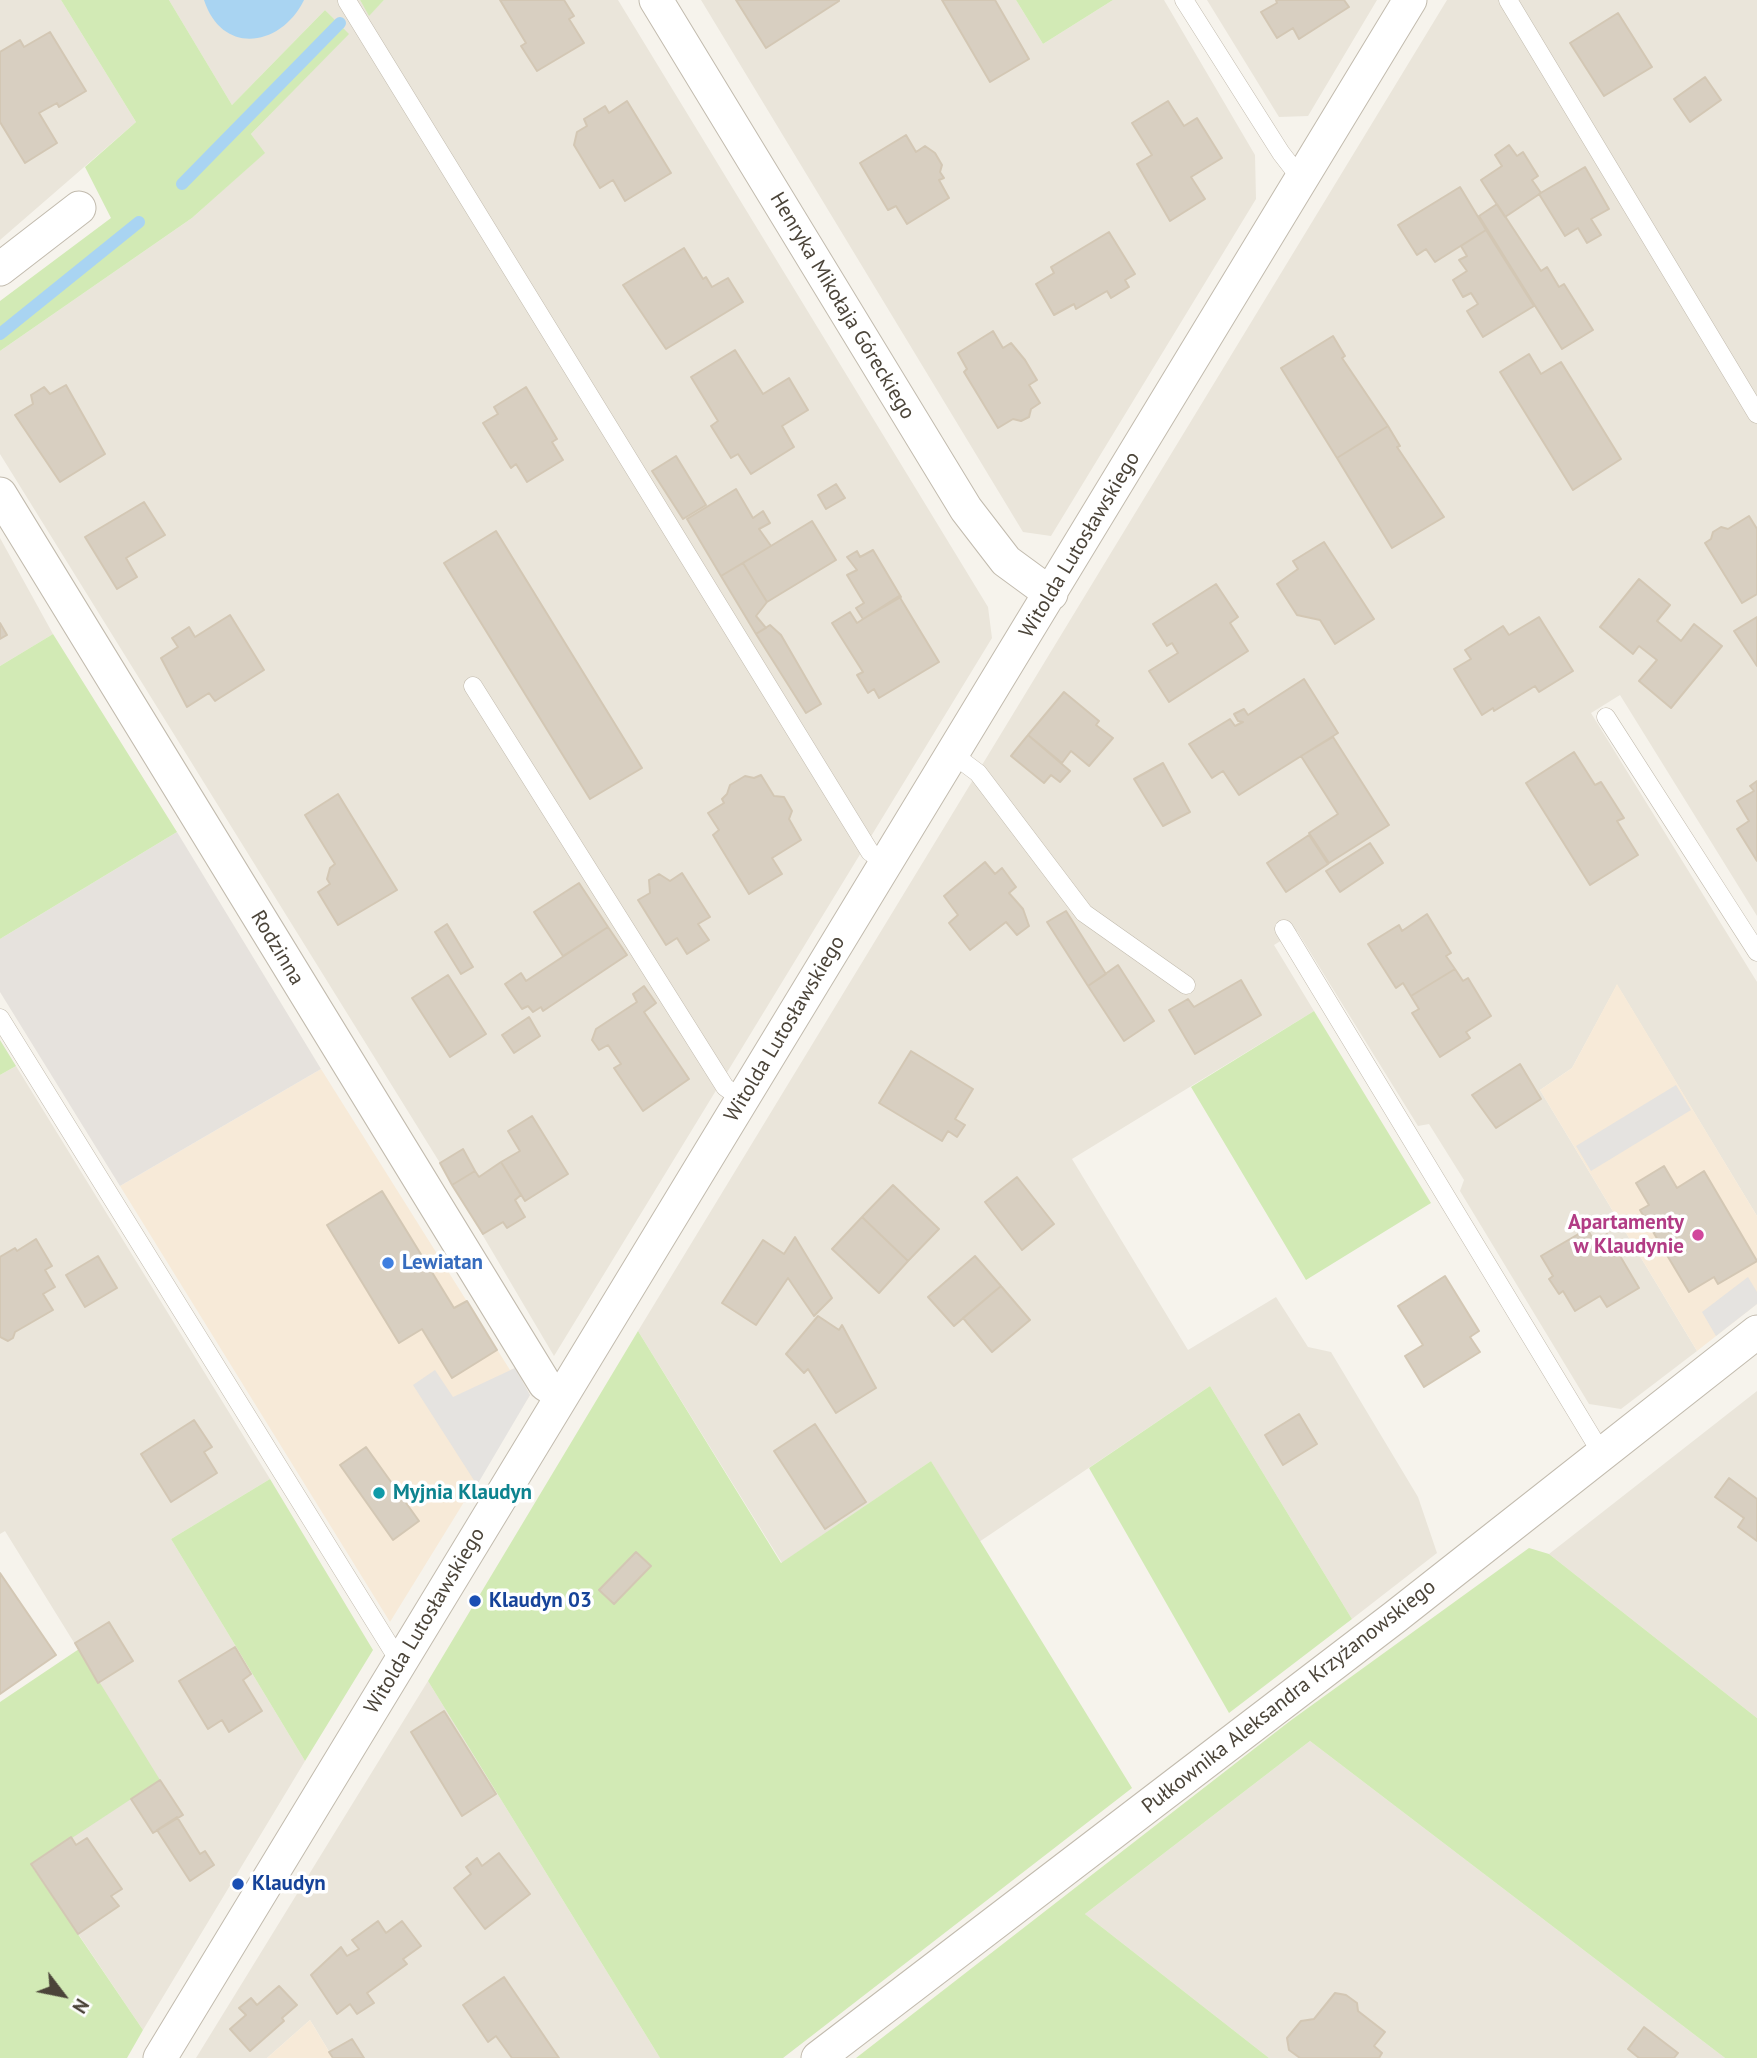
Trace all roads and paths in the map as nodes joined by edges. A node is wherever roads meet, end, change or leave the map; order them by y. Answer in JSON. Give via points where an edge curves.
{"nodes":[{"id":1,"x":656,"y":0,"type":"edge"},
{"id":2,"x":1184,"y":0,"type":"edge"},
{"id":3,"x":1410,"y":0,"type":"edge"},
{"id":4,"x":1508,"y":0,"type":"edge"},
{"id":5,"x":347,"y":1,"type":"edge"},
{"id":6,"x":1301,"y":179,"type":"junction"},
{"id":7,"x":79,"y":208,"type":"dead end"},
{"id":8,"x":0,"y":269,"type":"edge"},
{"id":9,"x":1757,"y":414,"type":"edge"},
{"id":10,"x":0,"y":494,"type":"edge"},
{"id":11,"x":1051,"y":594,"type":"junction"},
{"id":12,"x":473,"y":687,"type":"dead end"},
{"id":13,"x":1606,"y":717,"type":"dead end"},
{"id":14,"x":954,"y":755,"type":"junction"},
{"id":15,"x":886,"y":863,"type":"junction"},
{"id":16,"x":1284,"y":929,"type":"dead end"},
{"id":17,"x":1757,"y":952,"type":"edge"},
{"id":18,"x":1186,"y":985,"type":"dead end"},
{"id":19,"x":0,"y":1018,"type":"edge"},
{"id":20,"x":743,"y":1100,"type":"junction"},
{"id":21,"x":1757,"y":1332,"type":"edge"},
{"id":22,"x":562,"y":1395,"type":"junction"},
{"id":23,"x":1602,"y":1454,"type":"junction"},
{"id":24,"x":401,"y":1664,"type":"junction"},
{"id":25,"x":160,"y":2058,"type":"edge"},
{"id":26,"x":818,"y":2058,"type":"edge"}],
"edges":[{"from":1,"to":11,"type":"street","name":"Henryka Mikołaja Góreckiego","via":[[966,509],[1006,561]]},
{"from":2,"to":6,"type":"lane"},
{"from":3,"to":6,"type":"street","name":"Witolda Lutosławskiego"},
{"from":4,"to":9,"type":"lane"},
{"from":5,"to":15,"type":"lane","via":[[870,852]]},
{"from":6,"to":11,"type":"street","name":"Witolda Lutosławskiego"},
{"from":7,"to":8,"type":"street"},
{"from":10,"to":22,"type":"street","name":"Rodzinna","via":[[537,1373]]},
{"from":11,"to":14,"type":"street","name":"Witolda Lutosławskiego"},
{"from":12,"to":20,"type":"lane","via":[[725,1087]]},
{"from":13,"to":17,"type":"lane"},
{"from":14,"to":15,"type":"street","name":"Witolda Lutosławskiego"},
{"from":14,"to":18,"type":"lane","via":[[978,773],[1084,913]]},
{"from":15,"to":20,"type":"street","name":"Witolda Lutosławskiego"},
{"from":16,"to":23,"type":"lane"},
{"from":19,"to":24,"type":"lane"},
{"from":20,"to":22,"type":"street","name":"Witolda Lutosławskiego"},
{"from":21,"to":23,"type":"street","name":"Pułkownika Aleksandra Krzyżanowskiego"},
{"from":22,"to":24,"type":"street","name":"Witolda Lutosławskiego"},
{"from":23,"to":26,"type":"street","name":"Pułkownika Aleksandra Krzyżanowskiego"},
{"from":24,"to":25,"type":"street","name":"Witolda Lutosławskiego"}]}
